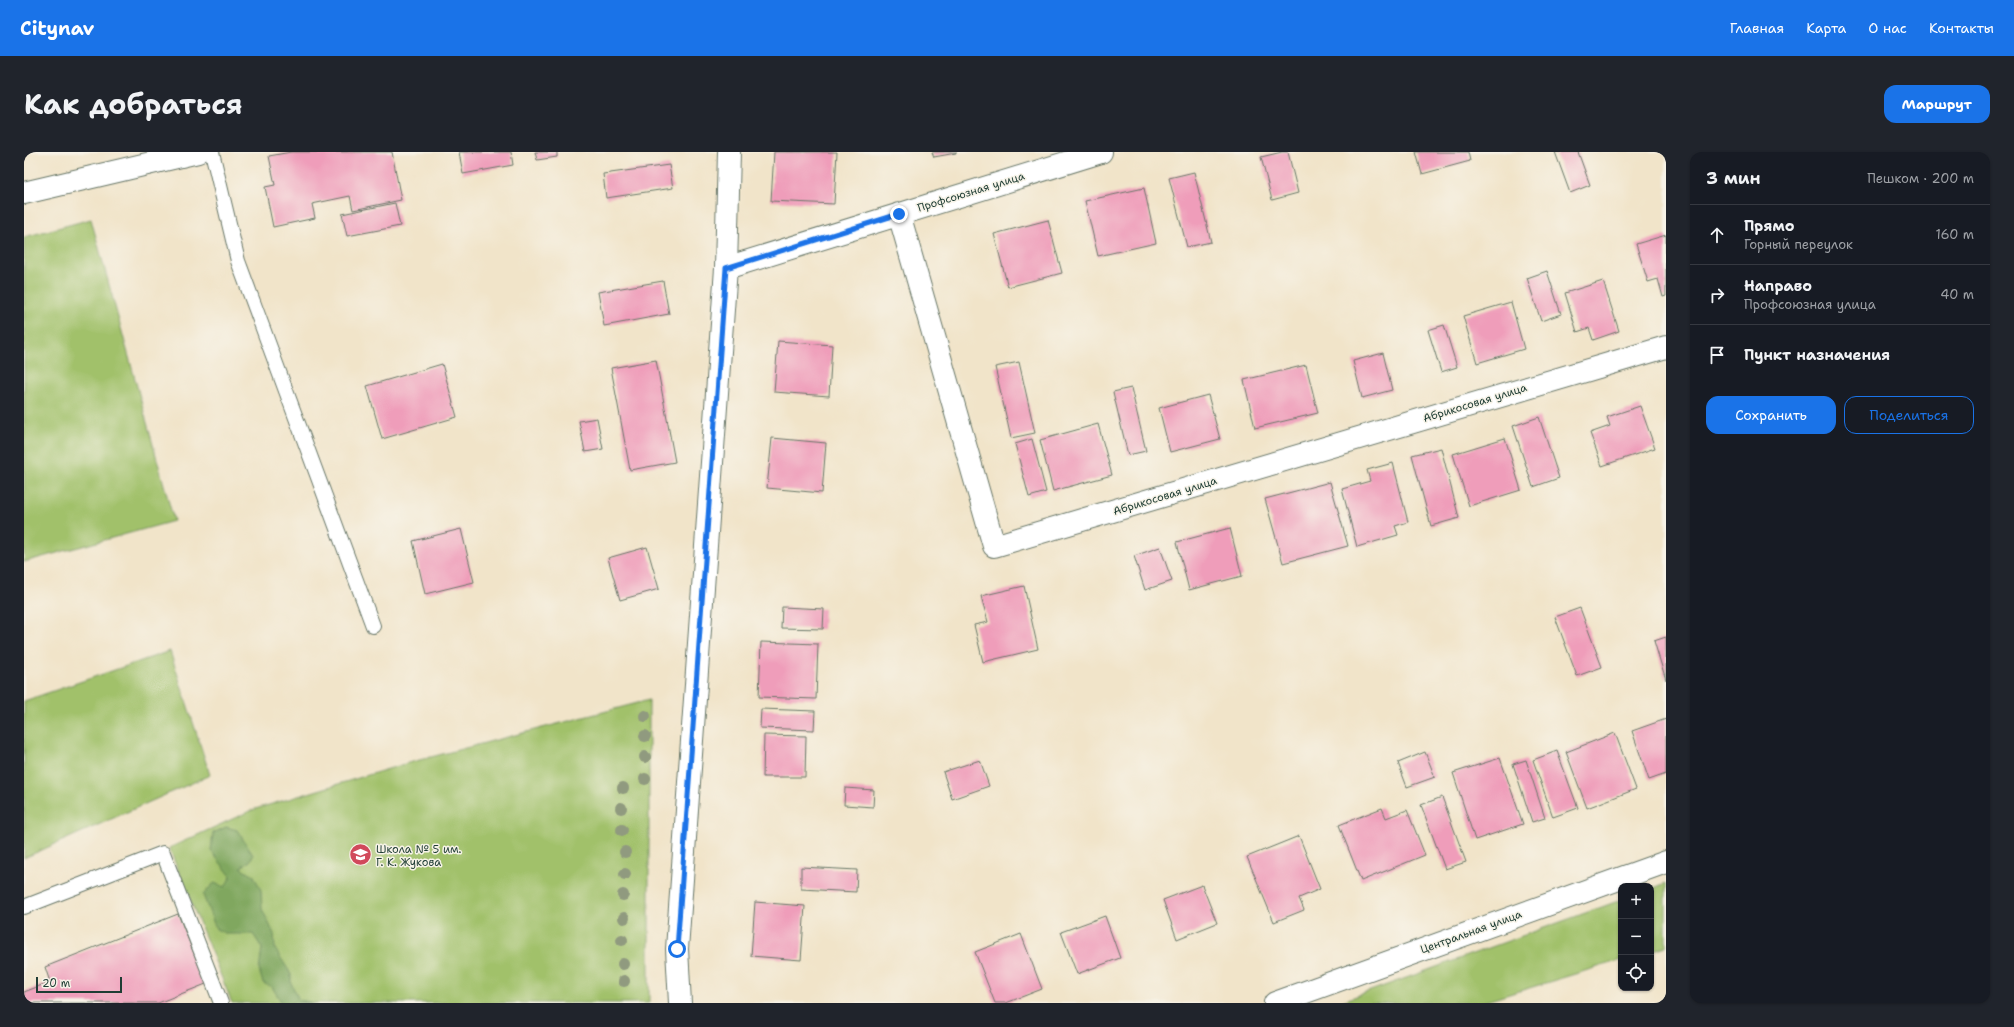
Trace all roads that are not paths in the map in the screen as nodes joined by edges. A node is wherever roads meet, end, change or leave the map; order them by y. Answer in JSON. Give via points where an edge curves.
{"nodes":[{"id":1,"x":198,"y":152,"type":"edge"},
{"id":2,"x":212,"y":152,"type":"edge"},
{"id":3,"x":729,"y":152,"type":"edge"},
{"id":4,"x":1101,"y":152,"type":"edge"},
{"id":5,"x":24,"y":192,"type":"edge"},
{"id":6,"x":899,"y":214,"type":"junction"},
{"id":7,"x":726,"y":268,"type":"junction"},
{"id":8,"x":1666,"y":347,"type":"edge"},
{"id":9,"x":373,"y":626,"type":"dead end"},
{"id":10,"x":1666,"y":862,"type":"edge"},
{"id":11,"x":24,"y":907,"type":"edge"},
{"id":12,"x":221,"y":1003,"type":"edge"},
{"id":13,"x":680,"y":1003,"type":"edge"},
{"id":14,"x":1275,"y":1003,"type":"edge"}],
"edges":[{"from":1,"to":5,"type":"street"},
{"from":2,"to":9,"type":"lane","via":[[238,260]]},
{"from":3,"to":7,"type":"street"},
{"from":4,"to":6,"type":"street","name":"Профсоюзная улица"},
{"from":6,"to":7,"type":"street","name":"Профсоюзная улица"},
{"from":6,"to":8,"type":"street","name":"Абрикосовая улица","via":[[994,546]]},
{"from":7,"to":13,"type":"street","via":[[677,949]]},
{"from":10,"to":14,"type":"street","name":"Центральная улица"},
{"from":11,"to":12,"type":"lane","via":[[163,853]]}]}
